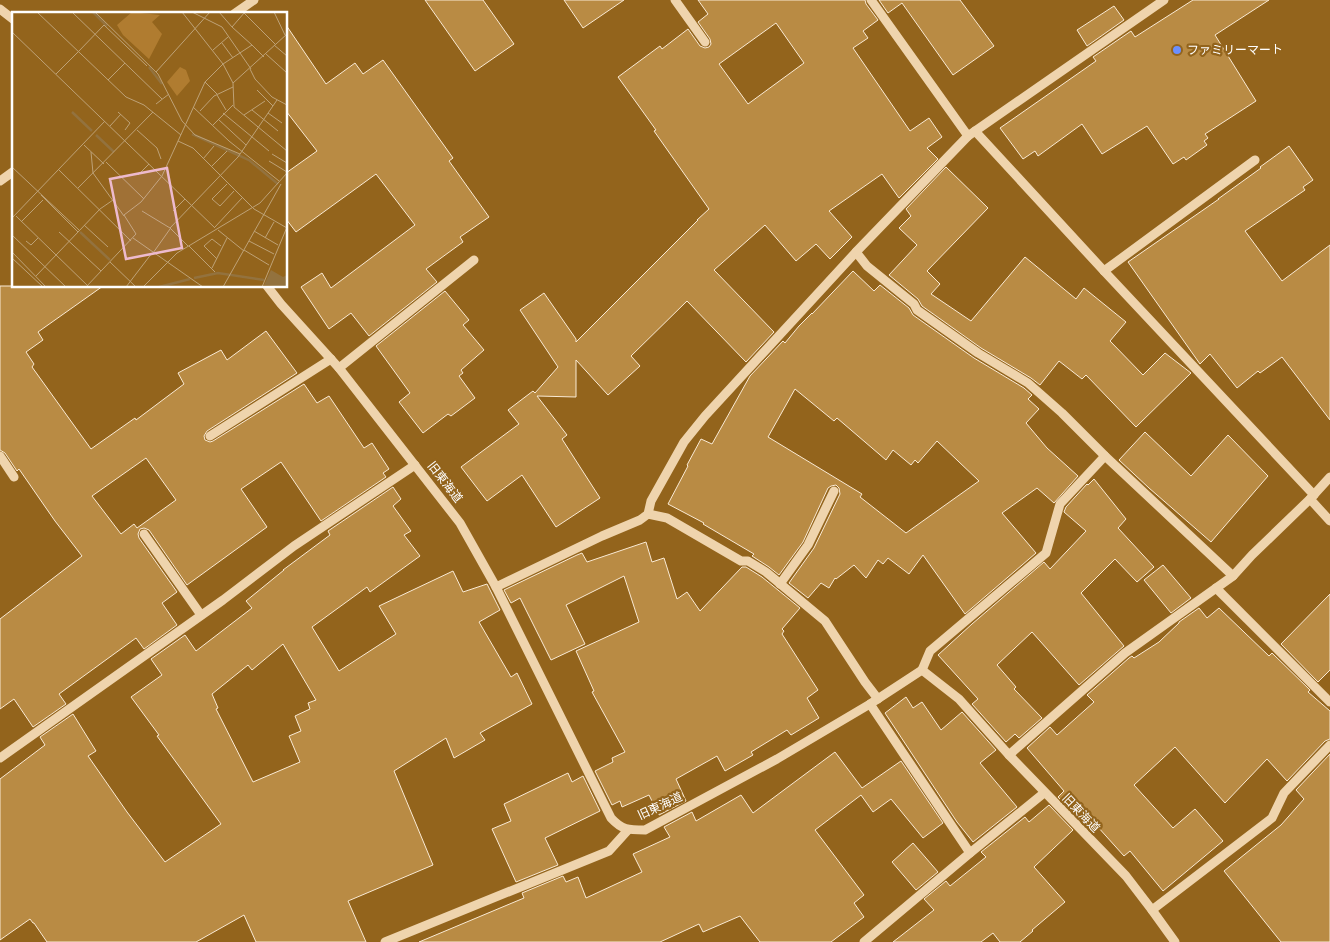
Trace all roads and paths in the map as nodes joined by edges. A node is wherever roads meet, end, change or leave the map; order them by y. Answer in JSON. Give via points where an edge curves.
{"nodes":[{"id":1,"x":254,"y":0,"type":"edge"},
{"id":2,"x":675,"y":0,"type":"edge"},
{"id":3,"x":871,"y":0,"type":"edge"},
{"id":4,"x":1164,"y":0,"type":"edge"},
{"id":5,"x":0,"y":9,"type":"edge"},
{"id":6,"x":237,"y":12,"type":"edge"},
{"id":7,"x":12,"y":18,"type":"edge"},
{"id":8,"x":705,"y":42,"type":"dead end"},
{"id":9,"x":971,"y":134,"type":"junction"},
{"id":10,"x":1254,"y":160,"type":"dead end"},
{"id":11,"x":12,"y":172,"type":"edge"},
{"id":12,"x":0,"y":181,"type":"edge"},
{"id":13,"x":856,"y":252,"type":"junction"},
{"id":14,"x":474,"y":260,"type":"dead end"},
{"id":15,"x":1104,"y":271,"type":"junction"},
{"id":16,"x":269,"y":288,"type":"edge"},
{"id":17,"x":331,"y":358,"type":"junction"},
{"id":18,"x":339,"y":368,"type":"junction"},
{"id":19,"x":210,"y":436,"type":"dead end"},
{"id":20,"x":0,"y":456,"type":"edge"},
{"id":21,"x":1105,"y":456,"type":"junction"},
{"id":22,"x":416,"y":465,"type":"junction"},
{"id":23,"x":14,"y":477,"type":"dead end"},
{"id":24,"x":1330,"y":477,"type":"edge"},
{"id":25,"x":834,"y":491,"type":"dead end"},
{"id":26,"x":1312,"y":497,"type":"junction"},
{"id":27,"x":648,"y":514,"type":"junction"},
{"id":28,"x":1330,"y":521,"type":"edge"},
{"id":29,"x":144,"y":534,"type":"dead end"},
{"id":30,"x":1233,"y":576,"type":"junction"},
{"id":31,"x":780,"y":584,"type":"junction"},
{"id":32,"x":496,"y":587,"type":"junction"},
{"id":33,"x":1216,"y":588,"type":"junction"},
{"id":34,"x":201,"y":615,"type":"junction"},
{"id":35,"x":922,"y":670,"type":"junction"},
{"id":36,"x":874,"y":702,"type":"junction"},
{"id":37,"x":1330,"y":702,"type":"edge"},
{"id":38,"x":1330,"y":745,"type":"edge"},
{"id":39,"x":1009,"y":755,"type":"junction"},
{"id":40,"x":0,"y":758,"type":"edge"},
{"id":41,"x":1044,"y":793,"type":"junction"},
{"id":42,"x":628,"y":830,"type":"junction"},
{"id":43,"x":970,"y":853,"type":"junction"},
{"id":44,"x":1152,"y":910,"type":"junction"},
{"id":45,"x":385,"y":942,"type":"edge"},
{"id":46,"x":864,"y":942,"type":"edge"},
{"id":47,"x":1175,"y":942,"type":"edge"}],
"edges":[{"from":1,"to":6,"type":"street"},
{"from":2,"to":8,"type":"street"},
{"from":3,"to":9,"type":"street"},
{"from":4,"to":9,"type":"street"},
{"from":5,"to":7,"type":"street"},
{"from":9,"to":13,"type":"street"},
{"from":9,"to":15,"type":"street"},
{"from":10,"to":15,"type":"street"},
{"from":11,"to":12,"type":"street"},
{"from":13,"to":21,"type":"street","via":[[867,266],[914,304],[917,310],[1028,383]]},
{"from":13,"to":27,"type":"street","via":[[684,442],[651,501]]},
{"from":14,"to":18,"type":"street"},
{"from":15,"to":26,"type":"street"},
{"from":16,"to":17,"type":"street","name":"旧東海道"},
{"from":17,"to":18,"type":"street","name":"旧東海道"},
{"from":17,"to":19,"type":"street"},
{"from":18,"to":22,"type":"street","name":"旧東海道"},
{"from":20,"to":23,"type":"street"},
{"from":21,"to":30,"type":"street"},
{"from":21,"to":35,"type":"street","via":[[1060,504],[1046,553],[930,651]]},
{"from":22,"to":32,"type":"street","name":"旧東海道","via":[[460,523]]},
{"from":22,"to":34,"type":"street","via":[[294,546]]},
{"from":24,"to":26,"type":"street"},
{"from":25,"to":31,"type":"street","via":[[808,545]]},
{"from":26,"to":28,"type":"street"},
{"from":26,"to":30,"type":"street"},
{"from":27,"to":31,"type":"street","via":[[667,518],[740,561],[766,572]]},
{"from":27,"to":32,"type":"street"},
{"from":29,"to":34,"type":"street"},
{"from":30,"to":33,"type":"street"},
{"from":31,"to":36,"type":"street","via":[[825,621],[865,682]]},
{"from":32,"to":42,"type":"street","name":"旧東海道","via":[[611,818]]},
{"from":33,"to":37,"type":"street"},
{"from":33,"to":39,"type":"street","via":[[1125,653]]},
{"from":34,"to":40,"type":"street"},
{"from":35,"to":36,"type":"street","name":"旧東海道"},
{"from":35,"to":39,"type":"street","name":"旧東海道","via":[[959,699]]},
{"from":36,"to":42,"type":"street","name":"旧東海道","via":[[777,760],[645,830]]},
{"from":36,"to":43,"type":"street"},
{"from":38,"to":44,"type":"street","via":[[1284,792],[1272,818]]},
{"from":39,"to":41,"type":"street","name":"旧東海道"},
{"from":41,"to":43,"type":"street"},
{"from":41,"to":44,"type":"street","name":"旧東海道","via":[[1126,876]]},
{"from":42,"to":45,"type":"street","via":[[609,851]]},
{"from":43,"to":46,"type":"street"},
{"from":44,"to":47,"type":"street","name":"旧東海道"}]}
